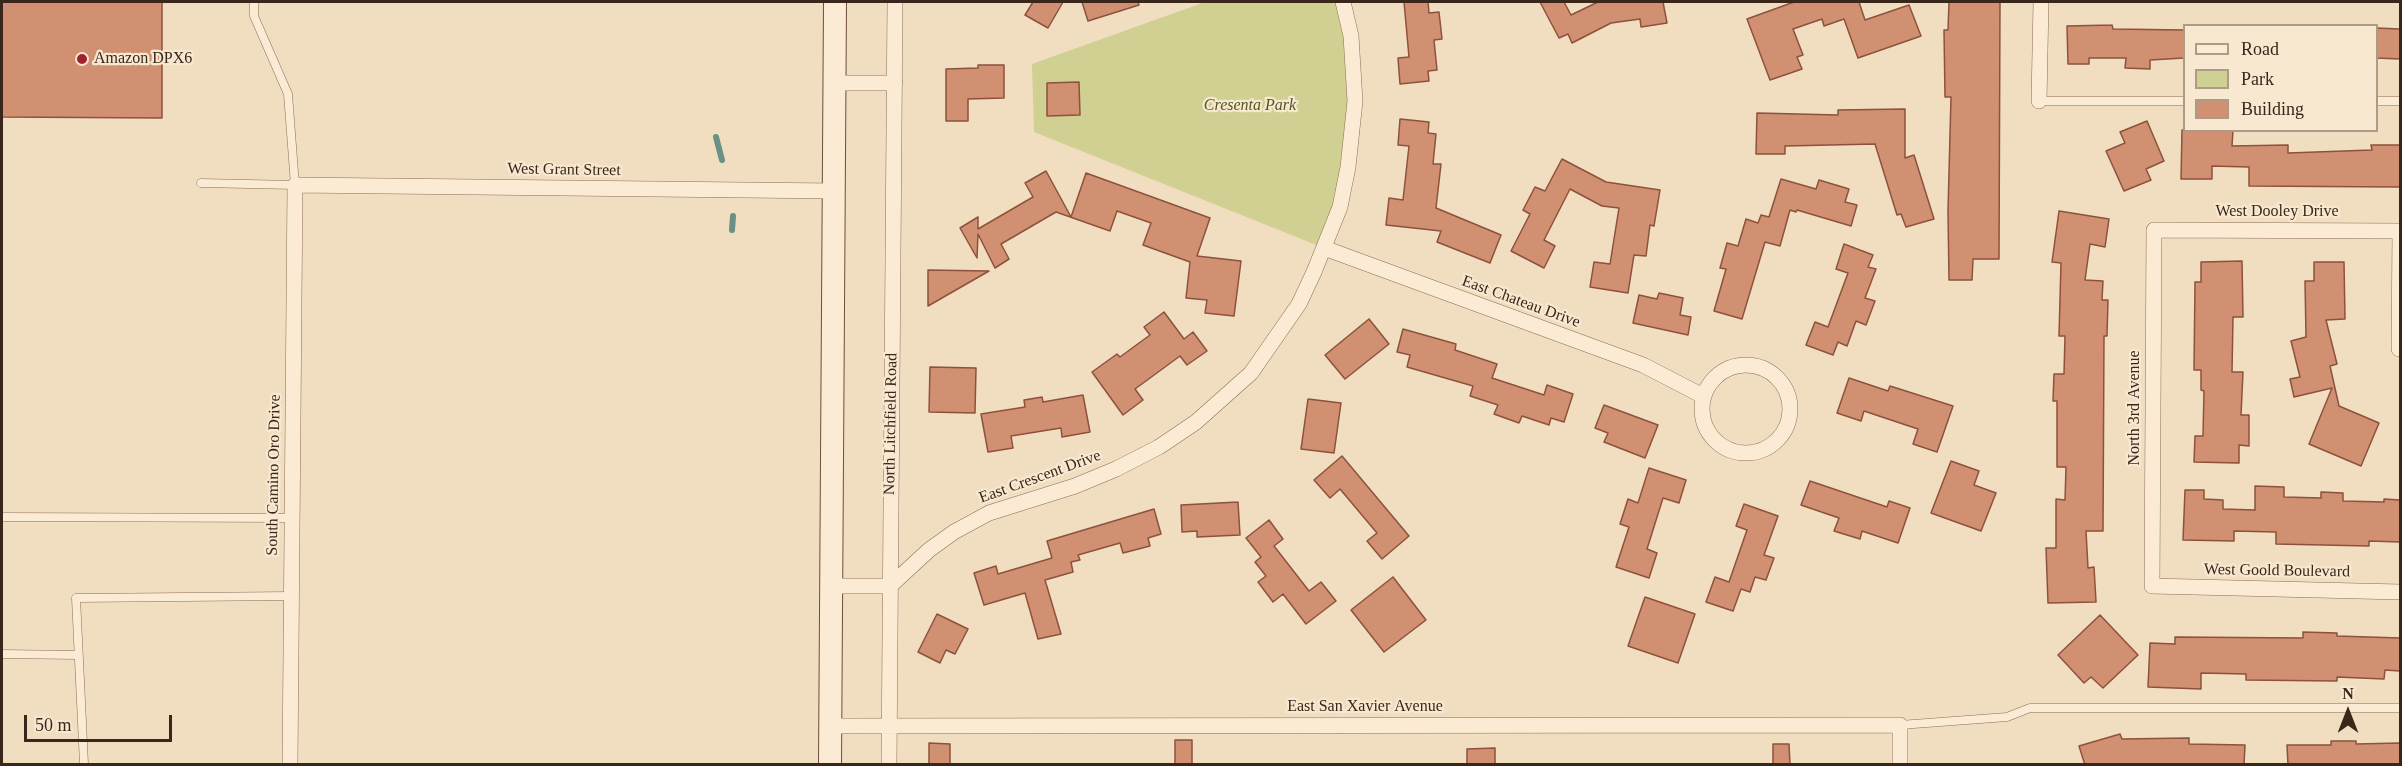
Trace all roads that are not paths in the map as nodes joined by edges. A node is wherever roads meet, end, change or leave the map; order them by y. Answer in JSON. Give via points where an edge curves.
{"nodes":[{"id":1,"x":254,"y":2,"type":"edge"},
{"id":2,"x":835,"y":2,"type":"edge"},
{"id":3,"x":895,"y":2,"type":"edge"},
{"id":4,"x":1343,"y":2,"type":"edge"},
{"id":5,"x":2041,"y":2,"type":"edge"},
{"id":6,"x":834,"y":83,"type":"junction"},
{"id":7,"x":895,"y":83,"type":"junction"},
{"id":8,"x":2039,"y":100,"type":"joint"},
{"id":9,"x":2183,"y":101,"type":"edge"},
{"id":10,"x":2378,"y":101,"type":"edge"},
{"id":11,"x":2400,"y":101,"type":"edge"},
{"id":12,"x":201,"y":183,"type":"dead end"},
{"id":13,"x":295,"y":185,"type":"junction"},
{"id":14,"x":834,"y":191,"type":"junction"},
{"id":15,"x":2154,"y":230,"type":"joint"},
{"id":16,"x":2400,"y":231,"type":"edge"},
{"id":17,"x":1324,"y":248,"type":"junction"},
{"id":18,"x":2399,"y":349,"type":"edge"},
{"id":19,"x":1703,"y":396,"type":"junction"},
{"id":20,"x":2,"y":517,"type":"edge"},
{"id":21,"x":292,"y":518,"type":"junction"},
{"id":22,"x":831,"y":586,"type":"junction"},
{"id":23,"x":890,"y":586,"type":"junction"},
{"id":24,"x":2152,"y":586,"type":"joint"},
{"id":25,"x":2400,"y":592,"type":"edge"},
{"id":26,"x":291,"y":596,"type":"junction"},
{"id":27,"x":2,"y":654,"type":"edge"},
{"id":28,"x":78,"y":654,"type":"junction"},
{"id":29,"x":2400,"y":708,"type":"edge"},
{"id":30,"x":889,"y":725,"type":"junction"},
{"id":31,"x":1900,"y":725,"type":"junction"},
{"id":32,"x":830,"y":726,"type":"junction"},
{"id":33,"x":84,"y":765,"type":"edge"},
{"id":34,"x":290,"y":765,"type":"edge"},
{"id":35,"x":830,"y":765,"type":"edge"},
{"id":36,"x":889,"y":765,"type":"edge"},
{"id":37,"x":1900,"y":765,"type":"edge"}],
"edges":[{"from":1,"to":13,"type":"lane","via":[[254,16],[288,94]]},
{"from":2,"to":6,"type":"main road"},
{"from":3,"to":7,"type":"street","name":"North Litchfield Road"},
{"from":4,"to":17,"type":"street","name":"East Crescent Drive","via":[[1355,82],[1354,130],[1340,207]]},
{"from":5,"to":8,"type":"street"},
{"from":6,"to":7,"type":"street"},
{"from":6,"to":14,"type":"main road"},
{"from":7,"to":23,"type":"street","name":"North Litchfield Road"},
{"from":8,"to":9,"type":"lane"},
{"from":10,"to":11,"type":"lane"},
{"from":12,"to":13,"type":"lane"},
{"from":13,"to":14,"type":"street","name":"West Grant Street"},
{"from":13,"to":21,"type":"street","name":"South Camino Oro Drive"},
{"from":14,"to":22,"type":"main road"},
{"from":15,"to":16,"type":"street","name":"West Dooley Drive"},
{"from":15,"to":24,"type":"street","name":"North 3rd Avenue"},
{"from":16,"to":18,"type":"street"},
{"from":17,"to":19,"type":"street","name":"East Chateau Drive","via":[[1643,365]]},
{"from":17,"to":23,"type":"street","name":"East Crescent Drive","via":[[1299,304],[1277,339],[1251,373],[1196,422],[1116,469],[989,513],[954,532]]},
{"from":19,"to":19,"type":"street","via":[[1704,424],[1722,446],[1736,452],[1765,449],[1780,437],[1790,419],[1788,393],[1781,381],[1758,366],[1744,364],[1725,370],[1709,383]]},
{"from":20,"to":21,"type":"lane"},
{"from":21,"to":26,"type":"street","name":"South Camino Oro Drive"},
{"from":22,"to":23,"type":"street"},
{"from":22,"to":32,"type":"main road"},
{"from":23,"to":30,"type":"street","name":"North Litchfield Road"},
{"from":24,"to":25,"type":"street","name":"West Goold Boulevard"},
{"from":26,"to":28,"type":"lane","via":[[76,598]]},
{"from":26,"to":34,"type":"street","name":"South Camino Oro Drive"},
{"from":27,"to":28,"type":"lane"},
{"from":28,"to":33,"type":"lane"},
{"from":29,"to":31,"type":"lane","via":[[2030,708],[2007,717]]},
{"from":30,"to":31,"type":"street","name":"East San Xavier Avenue"},
{"from":30,"to":32,"type":"street","name":"East San Xavier Avenue"},
{"from":30,"to":36,"type":"street","name":"North Litchfield Road"},
{"from":31,"to":37,"type":"street"},
{"from":32,"to":35,"type":"main road"}]}
